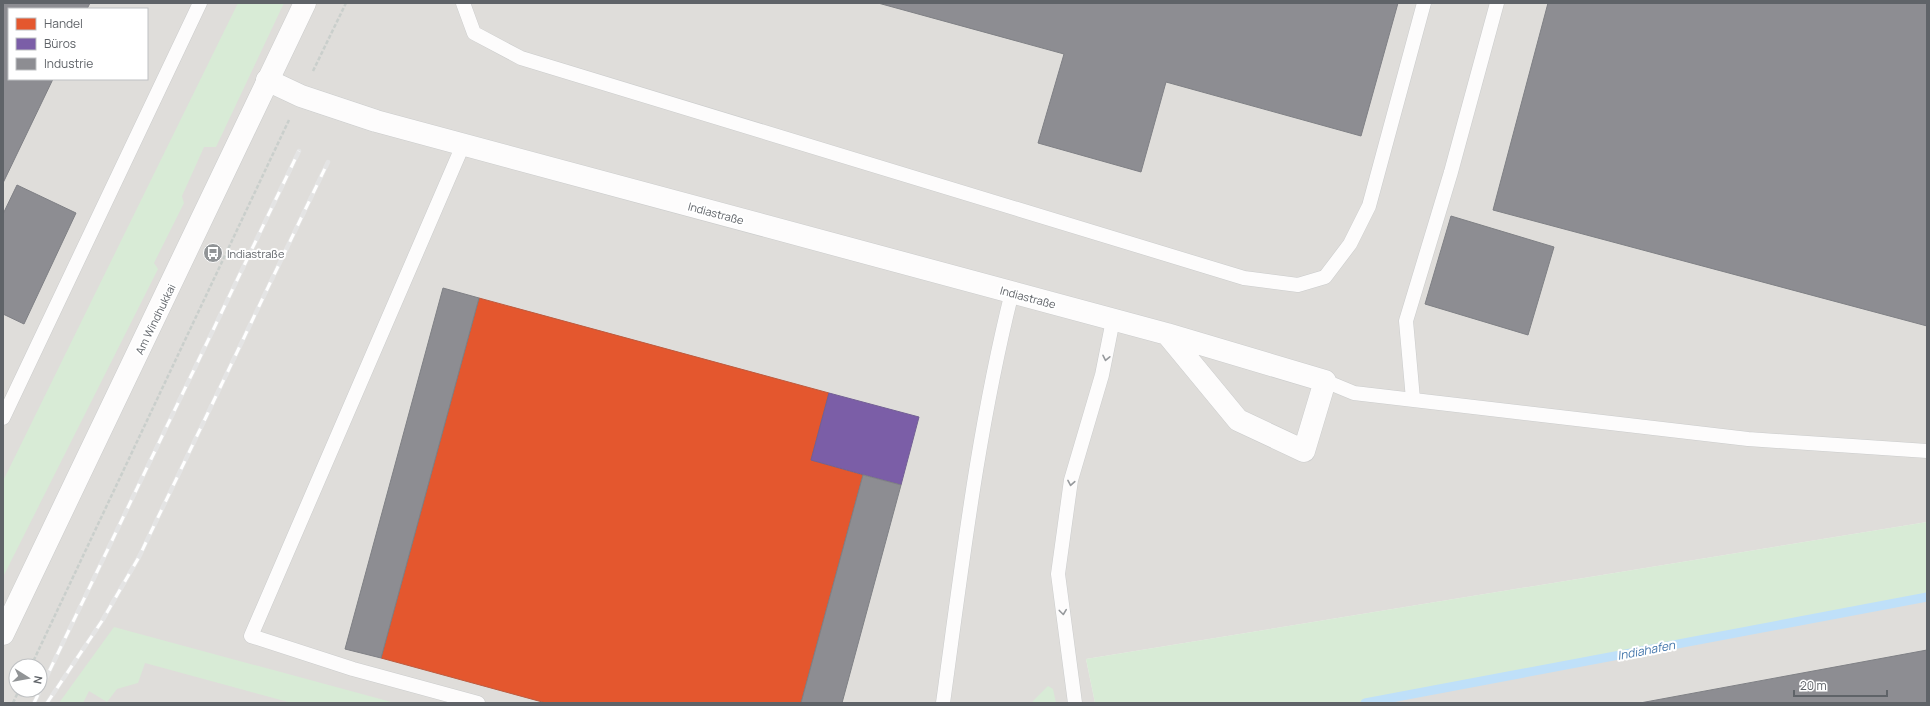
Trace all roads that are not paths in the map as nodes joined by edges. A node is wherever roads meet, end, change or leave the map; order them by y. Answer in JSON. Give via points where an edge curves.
{"nodes":[{"id":1,"x":200,"y":3,"type":"edge"},
{"id":2,"x":305,"y":3,"type":"edge"},
{"id":3,"x":463,"y":3,"type":"edge"},
{"id":4,"x":1424,"y":3,"type":"edge"},
{"id":5,"x":1497,"y":3,"type":"edge"},
{"id":6,"x":268,"y":80,"type":"junction"},
{"id":7,"x":463,"y":145,"type":"junction"},
{"id":8,"x":1012,"y":292,"type":"junction"},
{"id":9,"x":1114,"y":320,"type":"junction"},
{"id":10,"x":1168,"y":334,"type":"junction"},
{"id":11,"x":1325,"y":381,"type":"junction"},
{"id":12,"x":1413,"y":400,"type":"junction"},
{"id":13,"x":3,"y":418,"type":"edge"},
{"id":14,"x":1927,"y":451,"type":"edge"},
{"id":15,"x":3,"y":634,"type":"edge"},
{"id":16,"x":478,"y":703,"type":"edge"},
{"id":17,"x":943,"y":703,"type":"edge"},
{"id":18,"x":1074,"y":703,"type":"edge"}],
"edges":[{"from":1,"to":13,"type":"lane"},
{"from":2,"to":6,"type":"street","name":"Am Windhukkai"},
{"from":3,"to":4,"type":"lane","via":[[474,33],[521,58],[1244,278],[1298,285],[1325,277],[1350,244],[1369,206]]},
{"from":5,"to":12,"type":"lane","via":[[1406,321]]},
{"from":6,"to":7,"type":"street","name":"Indiastraße","via":[[301,96],[376,121]]},
{"from":6,"to":15,"type":"street","name":"Am Windhukkai"},
{"from":7,"to":8,"type":"street","name":"Indiastraße"},
{"from":7,"to":16,"type":"lane","via":[[251,636],[353,669]]},
{"from":8,"to":9,"type":"street","name":"Indiastraße"},
{"from":8,"to":17,"type":"lane","via":[[1000,340],[975,471]]},
{"from":9,"to":10,"type":"street","name":"Indiastraße"},
{"from":9,"to":18,"type":"lane","one_way":true,"via":[[1102,376],[1071,480],[1058,574]]},
{"from":10,"to":11,"type":"street","name":"Indiastraße"},
{"from":10,"to":11,"type":"street","via":[[1238,420],[1304,451]]},
{"from":11,"to":12,"type":"lane","via":[[1354,393]]},
{"from":12,"to":14,"type":"lane","via":[[1748,439]]}]}
